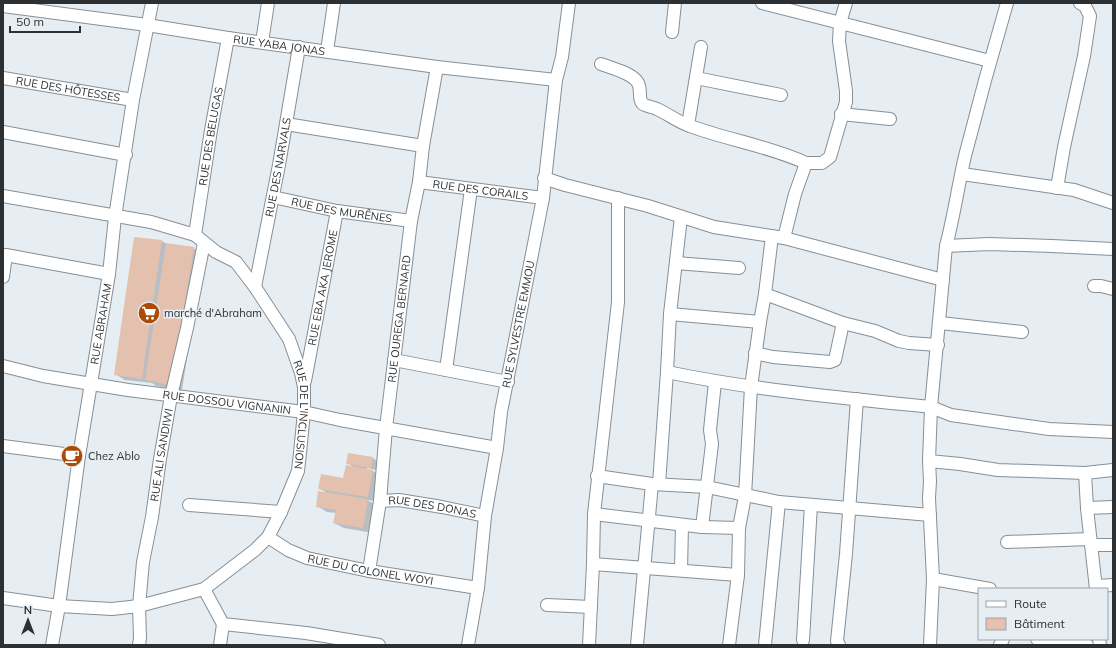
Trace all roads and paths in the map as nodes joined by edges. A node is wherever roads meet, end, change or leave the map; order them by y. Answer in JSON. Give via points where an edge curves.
{"nodes":[{"id":1,"x":152,"y":3,"type":"edge"},
{"id":2,"x":268,"y":3,"type":"edge"},
{"id":3,"x":334,"y":3,"type":"edge"},
{"id":4,"x":569,"y":3,"type":"edge"},
{"id":5,"x":675,"y":3,"type":"edge"},
{"id":6,"x":762,"y":3,"type":"edge"},
{"id":7,"x":846,"y":3,"type":"edge"},
{"id":8,"x":1008,"y":3,"type":"edge"},
{"id":9,"x":1080,"y":3,"type":"edge"},
{"id":10,"x":3,"y":6,"type":"edge"},
{"id":11,"x":24,"y":6,"type":"edge"},
{"id":12,"x":840,"y":23,"type":"junction"},
{"id":13,"x":147,"y":25,"type":"junction"},
{"id":14,"x":672,"y":32,"type":"dead end"},
{"id":15,"x":228,"y":38,"type":"junction"},
{"id":16,"x":262,"y":42,"type":"junction"},
{"id":17,"x":299,"y":47,"type":"junction"},
{"id":18,"x":702,"y":47,"type":"dead end"},
{"id":19,"x":327,"y":51,"type":"junction"},
{"id":20,"x":990,"y":62,"type":"junction"},
{"id":21,"x":601,"y":64,"type":"dead end"},
{"id":22,"x":437,"y":67,"type":"junction"},
{"id":23,"x":3,"y":78,"type":"edge"},
{"id":24,"x":696,"y":78,"type":"junction"},
{"id":25,"x":556,"y":80,"type":"junction"},
{"id":26,"x":781,"y":95,"type":"dead end"},
{"id":27,"x":133,"y":100,"type":"junction"},
{"id":28,"x":841,"y":114,"type":"junction"},
{"id":29,"x":890,"y":119,"type":"dead end"},
{"id":30,"x":286,"y":124,"type":"junction"},
{"id":31,"x":688,"y":125,"type":"junction"},
{"id":32,"x":3,"y":132,"type":"edge"},
{"id":33,"x":423,"y":146,"type":"junction"},
{"id":34,"x":126,"y":154,"type":"junction"},
{"id":35,"x":806,"y":163,"type":"junction"},
{"id":36,"x":962,"y":174,"type":"junction"},
{"id":37,"x":544,"y":178,"type":"junction"},
{"id":38,"x":419,"y":182,"type":"junction"},
{"id":39,"x":1057,"y":188,"type":"junction"},
{"id":40,"x":471,"y":189,"type":"junction"},
{"id":41,"x":3,"y":196,"type":"edge"},
{"id":42,"x":273,"y":197,"type":"junction"},
{"id":43,"x":543,"y":198,"type":"junction"},
{"id":44,"x":618,"y":198,"type":"junction"},
{"id":45,"x":1113,"y":203,"type":"edge"},
{"id":46,"x":337,"y":211,"type":"junction"},
{"id":47,"x":116,"y":217,"type":"junction"},
{"id":48,"x":681,"y":217,"type":"junction"},
{"id":49,"x":411,"y":221,"type":"junction"},
{"id":50,"x":772,"y":236,"type":"junction"},
{"id":51,"x":784,"y":238,"type":"junction"},
{"id":52,"x":199,"y":239,"type":"junction"},
{"id":53,"x":946,"y":246,"type":"junction"},
{"id":54,"x":1113,"y":249,"type":"edge"},
{"id":55,"x":676,"y":263,"type":"junction"},
{"id":56,"x":739,"y":268,"type":"dead end"},
{"id":57,"x":109,"y":274,"type":"junction"},
{"id":58,"x":3,"y":277,"type":"edge"},
{"id":59,"x":943,"y":280,"type":"junction"},
{"id":60,"x":1094,"y":286,"type":"dead end"},
{"id":61,"x":255,"y":287,"type":"junction"},
{"id":62,"x":1113,"y":289,"type":"edge"},
{"id":63,"x":765,"y":294,"type":"junction"},
{"id":64,"x":670,"y":314,"type":"junction"},
{"id":65,"x":760,"y":322,"type":"junction"},
{"id":66,"x":843,"y":323,"type":"junction"},
{"id":67,"x":940,"y":323,"type":"junction"},
{"id":68,"x":1022,"y":332,"type":"dead end"},
{"id":69,"x":938,"y":345,"type":"junction"},
{"id":70,"x":755,"y":353,"type":"junction"},
{"id":71,"x":394,"y":360,"type":"junction"},
{"id":72,"x":3,"y":366,"type":"edge"},
{"id":73,"x":446,"y":370,"type":"junction"},
{"id":74,"x":668,"y":372,"type":"junction"},
{"id":75,"x":508,"y":382,"type":"junction"},
{"id":76,"x":715,"y":382,"type":"junction"},
{"id":77,"x":90,"y":384,"type":"junction"},
{"id":78,"x":304,"y":387,"type":"junction"},
{"id":79,"x":751,"y":387,"type":"junction"},
{"id":80,"x":171,"y":396,"type":"junction"},
{"id":81,"x":856,"y":399,"type":"junction"},
{"id":82,"x":931,"y":407,"type":"junction"},
{"id":83,"x":304,"y":412,"type":"junction"},
{"id":84,"x":386,"y":428,"type":"junction"},
{"id":85,"x":1113,"y":432,"type":"edge"},
{"id":86,"x":3,"y":446,"type":"edge"},
{"id":87,"x":497,"y":448,"type":"junction"},
{"id":88,"x":79,"y":456,"type":"junction"},
{"id":89,"x":929,"y":461,"type":"junction"},
{"id":90,"x":1113,"y":470,"type":"edge"},
{"id":91,"x":1085,"y":473,"type":"junction"},
{"id":92,"x":597,"y":476,"type":"junction"},
{"id":93,"x":655,"y":484,"type":"junction"},
{"id":94,"x":707,"y":487,"type":"junction"},
{"id":95,"x":746,"y":496,"type":"junction"},
{"id":96,"x":380,"y":502,"type":"junction"},
{"id":97,"x":779,"y":502,"type":"junction"},
{"id":98,"x":189,"y":505,"type":"dead end"},
{"id":99,"x":811,"y":505,"type":"junction"},
{"id":100,"x":1113,"y":507,"type":"edge"},
{"id":101,"x":848,"y":508,"type":"junction"},
{"id":102,"x":1087,"y":508,"type":"junction"},
{"id":103,"x":281,"y":512,"type":"junction"},
{"id":104,"x":594,"y":514,"type":"junction"},
{"id":105,"x":930,"y":515,"type":"junction"},
{"id":106,"x":485,"y":516,"type":"junction"},
{"id":107,"x":649,"y":520,"type":"junction"},
{"id":108,"x":682,"y":525,"type":"junction"},
{"id":109,"x":702,"y":527,"type":"junction"},
{"id":110,"x":739,"y":528,"type":"junction"},
{"id":111,"x":268,"y":537,"type":"junction"},
{"id":112,"x":1007,"y":542,"type":"dead end"},
{"id":113,"x":1090,"y":542,"type":"junction"},
{"id":114,"x":1113,"y":545,"type":"edge"},
{"id":115,"x":593,"y":564,"type":"junction"},
{"id":116,"x":643,"y":568,"type":"junction"},
{"id":117,"x":681,"y":570,"type":"junction"},
{"id":118,"x":369,"y":571,"type":"junction"},
{"id":119,"x":738,"y":575,"type":"junction"},
{"id":120,"x":933,"y":579,"type":"junction"},
{"id":121,"x":1113,"y":585,"type":"edge"},
{"id":122,"x":478,"y":588,"type":"junction"},
{"id":123,"x":984,"y":588,"type":"edge"},
{"id":124,"x":1096,"y":588,"type":"edge"},
{"id":125,"x":204,"y":589,"type":"junction"},
{"id":126,"x":3,"y":598,"type":"edge"},
{"id":127,"x":547,"y":605,"type":"dead end"},
{"id":128,"x":59,"y":606,"type":"junction"},
{"id":129,"x":139,"y":606,"type":"junction"},
{"id":130,"x":591,"y":607,"type":"junction"},
{"id":131,"x":223,"y":624,"type":"junction"},
{"id":132,"x":305,"y":639,"type":"edge"},
{"id":133,"x":803,"y":640,"type":"dead end"},
{"id":134,"x":1046,"y":640,"type":"edge"},
{"id":135,"x":52,"y":645,"type":"edge"},
{"id":136,"x":139,"y":645,"type":"edge"},
{"id":137,"x":220,"y":645,"type":"edge"},
{"id":138,"x":379,"y":645,"type":"edge"},
{"id":139,"x":468,"y":645,"type":"edge"},
{"id":140,"x":589,"y":645,"type":"edge"},
{"id":141,"x":636,"y":645,"type":"edge"},
{"id":142,"x":729,"y":645,"type":"edge"},
{"id":143,"x":765,"y":645,"type":"edge"},
{"id":144,"x":839,"y":645,"type":"edge"},
{"id":145,"x":930,"y":645,"type":"edge"},
{"id":146,"x":1088,"y":645,"type":"edge"}],
"edges":[{"from":1,"to":13,"type":"street","name":"RUE ABRAHAM"},
{"from":2,"to":16,"type":"street"},
{"from":3,"to":19,"type":"street"},
{"from":4,"to":25,"type":"street","name":"RUE SYLVESTRE EMMOU","via":[[562,57]]},
{"from":5,"to":14,"type":"street"},
{"from":6,"to":12,"type":"street"},
{"from":7,"to":12,"type":"street"},
{"from":8,"to":20,"type":"street"},
{"from":9,"to":39,"type":"street","via":[[1085,6],[1090,16]]},
{"from":10,"to":11,"type":"street","name":"RUE YABA JONAS"},
{"from":11,"to":13,"type":"street","name":"RUE YABA JONAS"},
{"from":12,"to":20,"type":"street"},
{"from":12,"to":28,"type":"street","via":[[839,41],[846,91],[846,102]]},
{"from":13,"to":15,"type":"street","name":"RUE YABA JONAS"},
{"from":13,"to":27,"type":"street","name":"RUE ABRAHAM"},
{"from":15,"to":16,"type":"street","name":"RUE YABA JONAS"},
{"from":15,"to":52,"type":"street","name":"RUE DES BELUGAS","via":[[211,130]]},
{"from":16,"to":17,"type":"street","name":"RUE YABA JONAS"},
{"from":17,"to":19,"type":"street","name":"RUE YABA JONAS"},
{"from":17,"to":30,"type":"street","name":"RUE DES NARVALS"},
{"from":18,"to":24,"type":"street"},
{"from":19,"to":22,"type":"street","name":"RUE YABA JONAS"},
{"from":20,"to":36,"type":"street"},
{"from":21,"to":31,"type":"street","via":[[633,78],[638,83],[642,103]]},
{"from":22,"to":25,"type":"street","name":"RUE YABA JONAS"},
{"from":22,"to":33,"type":"street","name":"RUE OUREGA BERNARD"},
{"from":23,"to":27,"type":"street","name":"RUE DES HÔTESSES"},
{"from":24,"to":26,"type":"street"},
{"from":24,"to":31,"type":"street"},
{"from":25,"to":37,"type":"street","name":"RUE SYLVESTRE EMMOU"},
{"from":27,"to":34,"type":"street","name":"RUE ABRAHAM"},
{"from":28,"to":29,"type":"street"},
{"from":28,"to":35,"type":"street","via":[[830,158],[822,163]]},
{"from":30,"to":33,"type":"street"},
{"from":30,"to":42,"type":"street","name":"RUE DES NARVALS"},
{"from":31,"to":35,"type":"street"},
{"from":32,"to":34,"type":"street"},
{"from":33,"to":38,"type":"street","name":"RUE OUREGA BERNARD"},
{"from":34,"to":47,"type":"street","name":"RUE ABRAHAM"},
{"from":35,"to":51,"type":"street"},
{"from":36,"to":39,"type":"street"},
{"from":36,"to":53,"type":"street"},
{"from":37,"to":43,"type":"street","name":"RUE SYLVESTRE EMMOU"},
{"from":37,"to":44,"type":"street"},
{"from":38,"to":40,"type":"street","name":"RUE DES CORAILS"},
{"from":38,"to":49,"type":"street","name":"RUE OUREGA BERNARD"},
{"from":39,"to":45,"type":"street","via":[[1074,190]]},
{"from":40,"to":43,"type":"street","name":"RUE DES CORAILS"},
{"from":40,"to":73,"type":"street"},
{"from":41,"to":47,"type":"street","name":"RUE DE L'INCLUSION"},
{"from":42,"to":46,"type":"street","name":"RUE DES MURÊNES"},
{"from":42,"to":61,"type":"street","name":"RUE DES NARVALS"},
{"from":43,"to":75,"type":"street","name":"RUE SYLVESTRE EMMOU"},
{"from":44,"to":48,"type":"street"},
{"from":44,"to":92,"type":"street","via":[[618,302]]},
{"from":46,"to":49,"type":"street","name":"RUE DES MURÊNES"},
{"from":46,"to":78,"type":"street","name":"RUE EBA AKA JEROME"},
{"from":47,"to":52,"type":"street","name":"RUE DE L'INCLUSION","via":[[151,222]]},
{"from":47,"to":57,"type":"street","name":"RUE ABRAHAM"},
{"from":48,"to":50,"type":"street","via":[[714,227]]},
{"from":48,"to":55,"type":"street"},
{"from":49,"to":71,"type":"street","name":"RUE OUREGA BERNARD"},
{"from":50,"to":51,"type":"street"},
{"from":50,"to":63,"type":"street"},
{"from":51,"to":59,"type":"street"},
{"from":52,"to":61,"type":"street","name":"RUE DE L'INCLUSION","via":[[216,252],[236,262]]},
{"from":52,"to":80,"type":"street","name":"RUE ALI SANDIWI","via":[[187,328]]},
{"from":53,"to":54,"type":"street","via":[[989,244]]},
{"from":53,"to":59,"type":"street"},
{"from":55,"to":56,"type":"street"},
{"from":55,"to":64,"type":"street"},
{"from":57,"to":58,"type":"street","via":[[6,255]]},
{"from":57,"to":77,"type":"street","name":"RUE ABRAHAM"},
{"from":59,"to":67,"type":"street"},
{"from":60,"to":62,"type":"street"},
{"from":61,"to":78,"type":"street","name":"RUE DE L'INCLUSION","via":[[289,339]]},
{"from":63,"to":65,"type":"street"},
{"from":63,"to":66,"type":"street"},
{"from":64,"to":65,"type":"street"},
{"from":64,"to":74,"type":"street"},
{"from":65,"to":70,"type":"street"},
{"from":66,"to":69,"type":"street","via":[[875,331],[899,341]]},
{"from":66,"to":70,"type":"street","via":[[835,360],[830,362]]},
{"from":67,"to":68,"type":"street"},
{"from":67,"to":69,"type":"street"},
{"from":69,"to":82,"type":"street"},
{"from":70,"to":79,"type":"street"},
{"from":71,"to":73,"type":"street"},
{"from":71,"to":84,"type":"street","name":"RUE OUREGA BERNARD"},
{"from":72,"to":77,"type":"street","name":"RUE DOSSOU VIGNANIN"},
{"from":73,"to":75,"type":"street"},
{"from":74,"to":76,"type":"street"},
{"from":74,"to":93,"type":"street"},
{"from":75,"to":87,"type":"street","name":"RUE SYLVESTRE EMMOU"},
{"from":76,"to":79,"type":"street"},
{"from":76,"to":94,"type":"street"},
{"from":77,"to":80,"type":"street","name":"RUE DOSSOU VIGNANIN"},
{"from":77,"to":88,"type":"street","name":"RUE ABRAHAM"},
{"from":78,"to":83,"type":"street","name":"RUE DE L'INCLUSION"},
{"from":79,"to":81,"type":"street"},
{"from":79,"to":95,"type":"street"},
{"from":80,"to":83,"type":"street","name":"RUE DOSSOU VIGNANIN"},
{"from":80,"to":129,"type":"street","name":"RUE ALI SANDIWI","via":[[143,562]]},
{"from":81,"to":82,"type":"street"},
{"from":81,"to":101,"type":"street"},
{"from":82,"to":85,"type":"street","via":[[951,414],[1048,430]]},
{"from":82,"to":89,"type":"street"},
{"from":83,"to":84,"type":"street","name":"RUE DOSSOU VIGNANIN"},
{"from":83,"to":103,"type":"street","name":"RUE DE L'INCLUSION","via":[[298,471]]},
{"from":84,"to":87,"type":"street","name":"RUE DOSSOU VIGNANIN"},
{"from":84,"to":96,"type":"street","name":"RUE OUREGA BERNARD"},
{"from":86,"to":88,"type":"street"},
{"from":87,"to":106,"type":"street","name":"RUE SYLVESTRE EMMOU"},
{"from":88,"to":128,"type":"street","name":"RUE ABRAHAM"},
{"from":89,"to":91,"type":"street","via":[[998,470]]},
{"from":89,"to":105,"type":"street"},
{"from":90,"to":91,"type":"street"},
{"from":91,"to":102,"type":"street"},
{"from":92,"to":93,"type":"street"},
{"from":92,"to":104,"type":"street"},
{"from":93,"to":94,"type":"street"},
{"from":93,"to":107,"type":"street"},
{"from":94,"to":95,"type":"street"},
{"from":94,"to":109,"type":"street"},
{"from":95,"to":97,"type":"street"},
{"from":95,"to":110,"type":"street"},
{"from":96,"to":106,"type":"street","name":"RUE DES DONAS","via":[[399,500]]},
{"from":96,"to":118,"type":"street","name":"RUE OUREGA BERNARD"},
{"from":97,"to":99,"type":"street"},
{"from":97,"to":143,"type":"street"},
{"from":98,"to":103,"type":"street"},
{"from":99,"to":101,"type":"street"},
{"from":99,"to":133,"type":"street"},
{"from":100,"to":102,"type":"street"},
{"from":101,"to":105,"type":"street"},
{"from":101,"to":144,"type":"street","via":[[837,641]]},
{"from":102,"to":113,"type":"street"},
{"from":103,"to":111,"type":"street","name":"RUE DE L'INCLUSION"},
{"from":104,"to":107,"type":"street"},
{"from":104,"to":115,"type":"street"},
{"from":105,"to":120,"type":"street"},
{"from":106,"to":122,"type":"street","name":"RUE SYLVESTRE EMMOU"},
{"from":107,"to":108,"type":"street"},
{"from":107,"to":116,"type":"street"},
{"from":108,"to":109,"type":"street"},
{"from":108,"to":117,"type":"street"},
{"from":109,"to":110,"type":"street"},
{"from":110,"to":119,"type":"street"},
{"from":111,"to":118,"type":"street","name":"RUE DU COLONEL WOYI","via":[[307,558]]},
{"from":111,"to":125,"type":"street","name":"RUE DE L'INCLUSION"},
{"from":112,"to":113,"type":"street"},
{"from":113,"to":114,"type":"street"},
{"from":113,"to":124,"type":"street"},
{"from":115,"to":116,"type":"street"},
{"from":115,"to":130,"type":"street"},
{"from":116,"to":117,"type":"street"},
{"from":116,"to":141,"type":"street"},
{"from":117,"to":119,"type":"street"},
{"from":118,"to":122,"type":"street","name":"RUE DU COLONEL WOYI"},
{"from":119,"to":142,"type":"street"},
{"from":120,"to":123,"type":"street"},
{"from":120,"to":145,"type":"street"},
{"from":121,"to":124,"type":"street"},
{"from":122,"to":139,"type":"street","name":"RUE SYLVESTRE EMMOU"},
{"from":125,"to":129,"type":"street","name":"RUE DE L'INCLUSION"},
{"from":125,"to":131,"type":"street"},
{"from":126,"to":128,"type":"street","name":"RUE DE L'INCLUSION"},
{"from":127,"to":130,"type":"street"},
{"from":128,"to":129,"type":"street","name":"RUE DE L'INCLUSION","via":[[112,610]]},
{"from":128,"to":135,"type":"street","name":"RUE ABRAHAM"},
{"from":129,"to":136,"type":"street","name":"RUE ALI SANDIWI"},
{"from":130,"to":140,"type":"street"},
{"from":131,"to":132,"type":"street"},
{"from":131,"to":137,"type":"street"},
{"from":132,"to":138,"type":"street"},
{"from":134,"to":146,"type":"street"}]}
